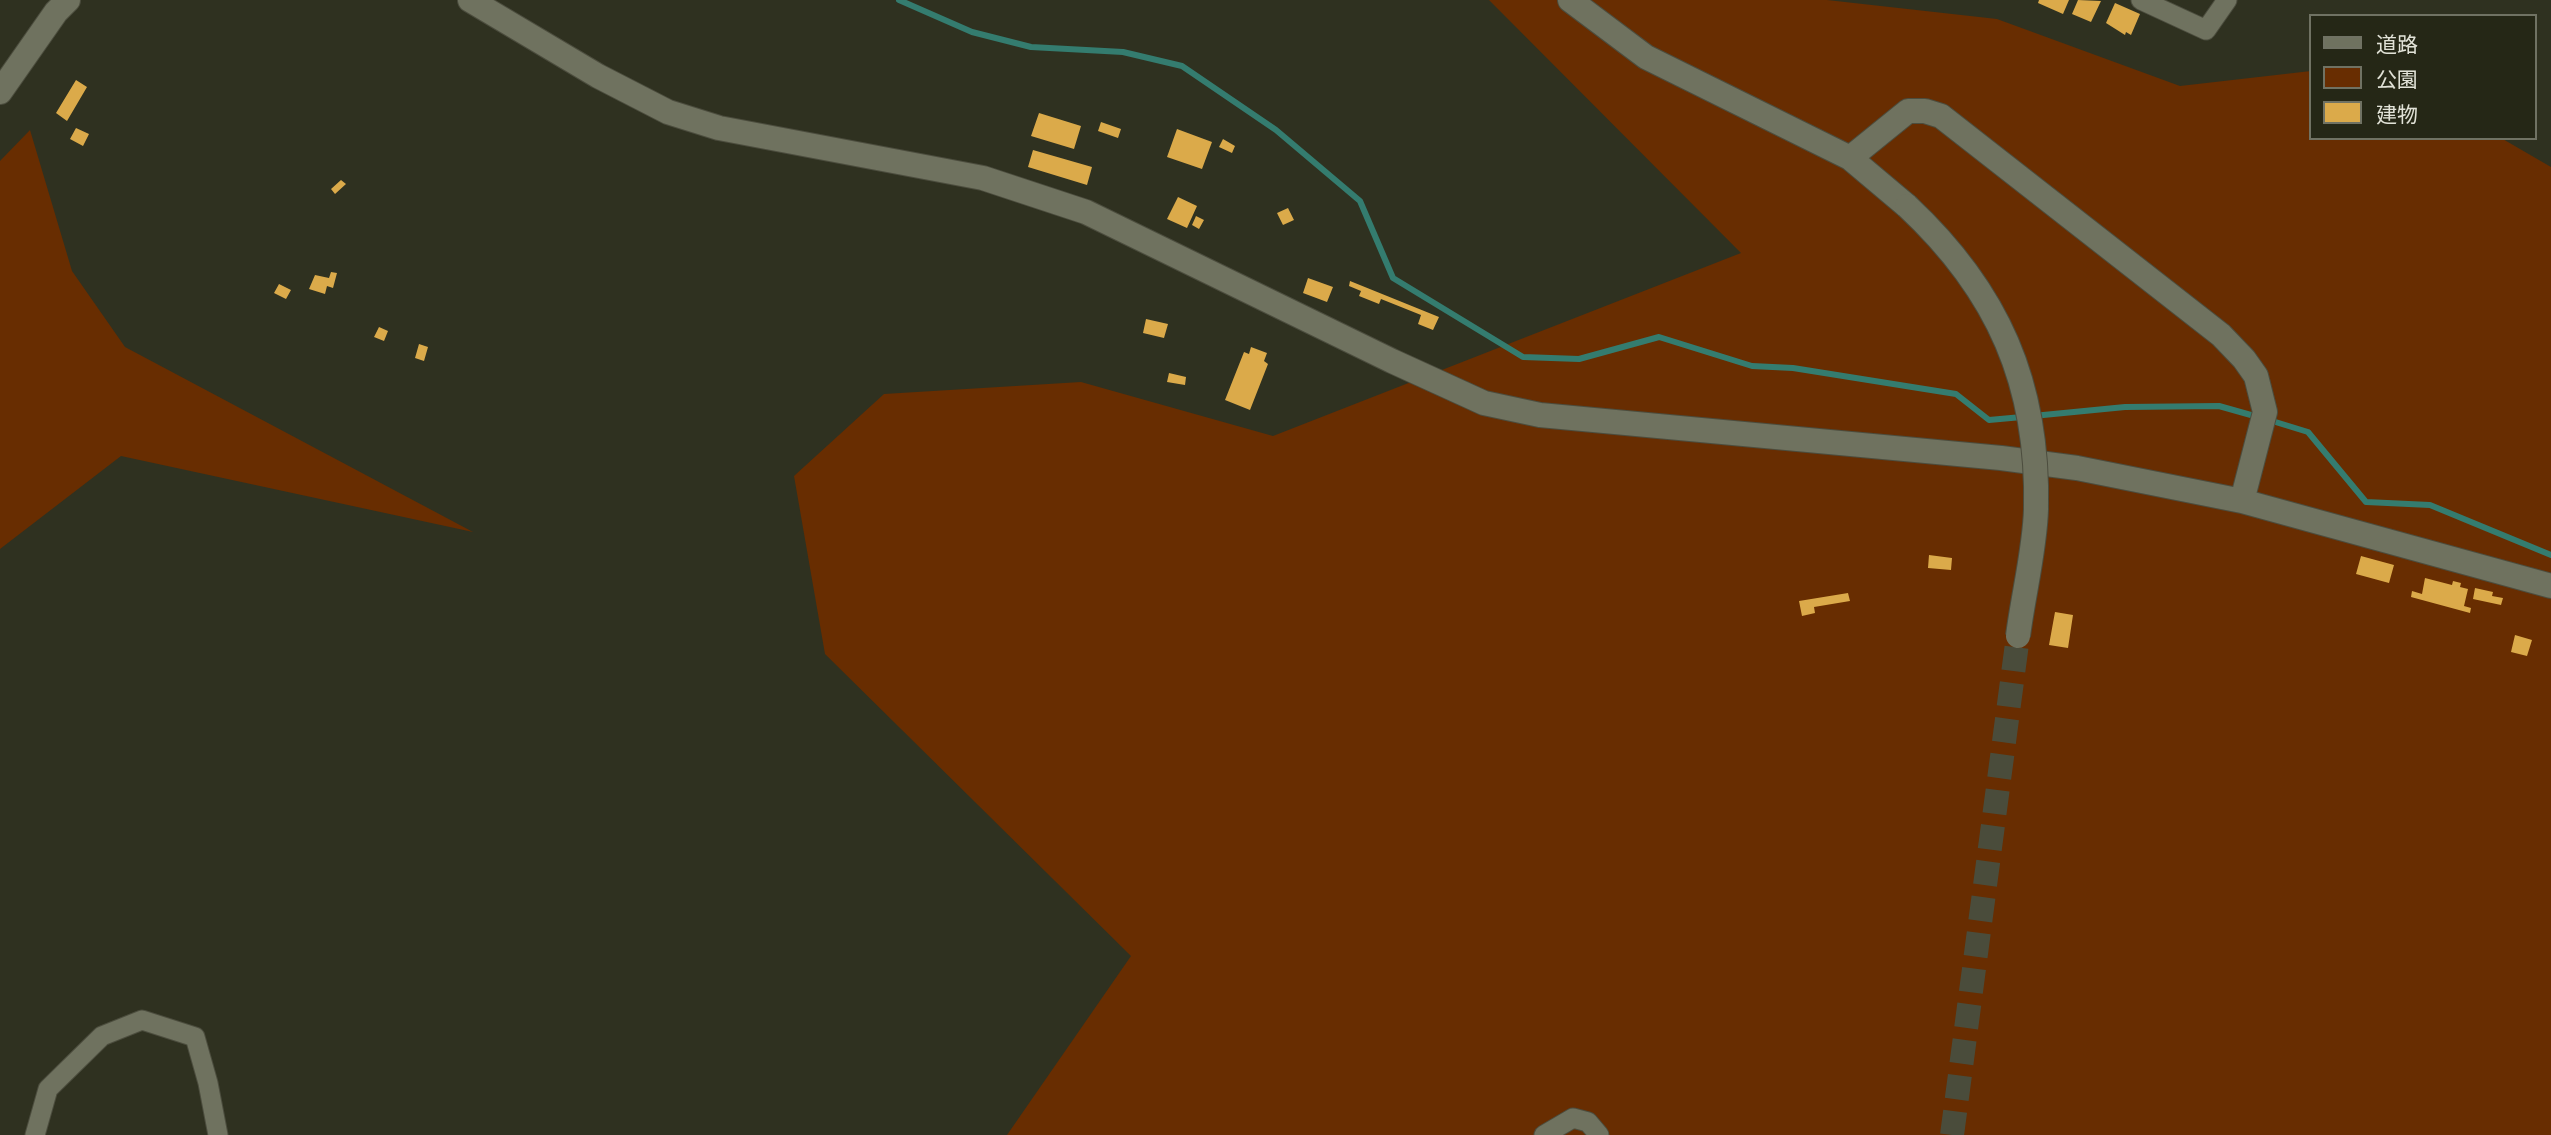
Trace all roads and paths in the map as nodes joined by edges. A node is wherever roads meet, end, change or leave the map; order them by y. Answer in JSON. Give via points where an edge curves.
{"nodes":[{"id":1,"x":470,"y":0,"type":"edge"},
{"id":2,"x":1570,"y":0,"type":"edge"},
{"id":3,"x":2141,"y":0,"type":"edge"},
{"id":4,"x":2227,"y":0,"type":"edge"},
{"id":5,"x":57,"y":4,"type":"edge"},
{"id":6,"x":0,"y":92,"type":"edge"},
{"id":7,"x":1850,"y":158,"type":"junction"},
{"id":8,"x":2242,"y":502,"type":"junction"},
{"id":9,"x":2551,"y":586,"type":"edge"},
{"id":10,"x":2018,"y":636,"type":"tunnel mouth"},
{"id":11,"x":34,"y":1135,"type":"edge"},
{"id":12,"x":218,"y":1135,"type":"edge"},
{"id":13,"x":1544,"y":1135,"type":"edge"},
{"id":14,"x":1599,"y":1135,"type":"edge"}],
"edges":[{"from":1,"to":8,"type":"street","via":[[668,112],[719,128],[983,178],[1086,212],[1484,403],[1540,415],[2001,457]]},
{"from":2,"to":7,"type":"street","via":[[1646,57]]},
{"from":3,"to":4,"type":"street","via":[[2206,30]]},
{"from":5,"to":6,"type":"street"},
{"from":7,"to":8,"type":"street","via":[[1908,111],[1941,116],[2221,335],[2256,376],[2265,412]]},
{"from":7,"to":10,"type":"street","bridge":true,"via":[[1940,237],[1964,267],[2007,341],[2032,422],[2035,452],[2036,512]]},
{"from":8,"to":9,"type":"street"},
{"from":11,"to":12,"type":"street","via":[[48,1089],[102,1035],[142,1020],[195,1037]]},
{"from":13,"to":14,"type":"street","via":[[1573,1118],[1588,1122]]}]}
